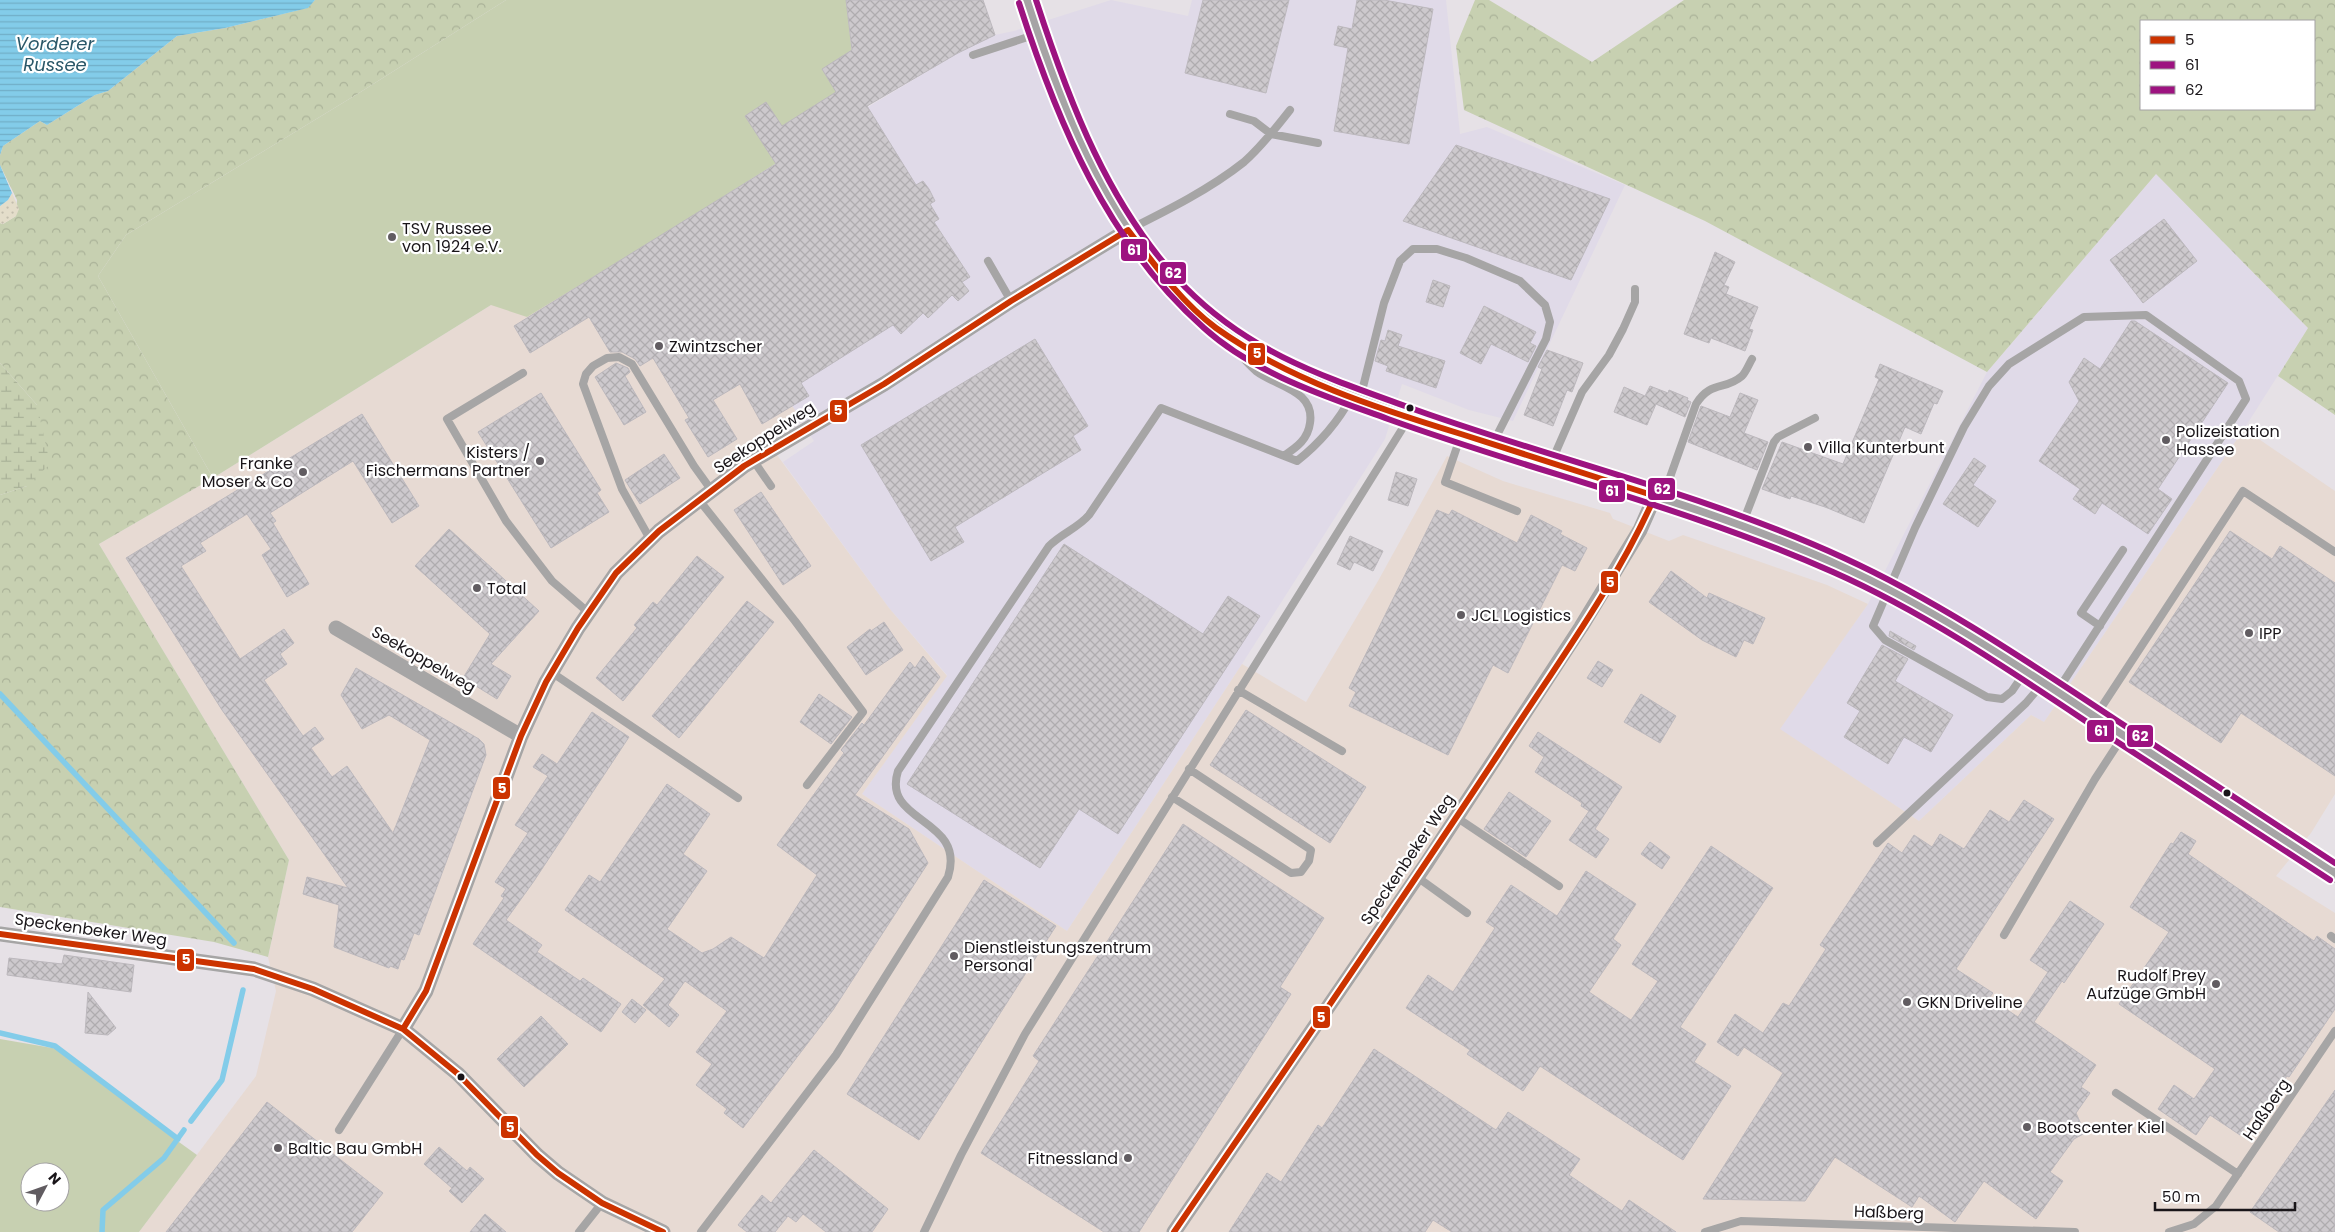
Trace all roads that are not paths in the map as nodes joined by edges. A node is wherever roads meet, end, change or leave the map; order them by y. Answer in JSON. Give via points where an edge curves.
{"nodes":[{"id":1,"x":1026,"y":0,"type":"edge"},
{"id":2,"x":1037,"y":34,"type":"junction"},
{"id":3,"x":972,"y":55,"type":"dead end"},
{"id":4,"x":1290,"y":110,"type":"dead end"},
{"id":5,"x":1230,"y":114,"type":"dead end"},
{"id":6,"x":1271,"y":134,"type":"junction"},
{"id":7,"x":1318,"y":143,"type":"dead end"},
{"id":8,"x":1128,"y":230,"type":"junction"},
{"id":9,"x":988,"y":261,"type":"dead end"},
{"id":10,"x":1635,"y":289,"type":"dead end"},
{"id":11,"x":1011,"y":301,"type":"junction"},
{"id":12,"x":1216,"y":327,"type":"junction"},
{"id":13,"x":1752,"y":359,"type":"dead end"},
{"id":14,"x":524,"y":373,"type":"dead end"},
{"id":15,"x":1356,"y":397,"type":"junction"},
{"id":16,"x":1409,"y":418,"type":"junction"},
{"id":17,"x":1816,"y":418,"type":"dead end"},
{"id":18,"x":1462,"y":435,"type":"junction"},
{"id":19,"x":1492,"y":445,"type":"junction"},
{"id":20,"x":1284,"y":455,"type":"junction"},
{"id":21,"x":753,"y":460,"type":"junction"},
{"id":22,"x":1550,"y":463,"type":"junction"},
{"id":23,"x":771,"y":486,"type":"dead end"},
{"id":24,"x":712,"y":491,"type":"junction"},
{"id":25,"x":1658,"y":498,"type":"junction"},
{"id":26,"x":699,"y":500,"type":"junction"},
{"id":27,"x":1516,"y":512,"type":"dead end"},
{"id":28,"x":1741,"y":527,"type":"junction"},
{"id":29,"x":650,"y":539,"type":"junction"},
{"id":30,"x":2123,"y":550,"type":"dead end"},
{"id":31,"x":2335,"y":552,"type":"edge"},
{"id":32,"x":1890,"y":591,"type":"junction"},
{"id":33,"x":588,"y":613,"type":"junction"},
{"id":34,"x":2100,"y":626,"type":"junction"},
{"id":35,"x":336,"y":628,"type":"dead end"},
{"id":36,"x":2026,"y":671,"type":"junction"},
{"id":37,"x":551,"y":672,"type":"junction"},
{"id":38,"x":2050,"y":688,"type":"junction"},
{"id":39,"x":1238,"y":690,"type":"junction"},
{"id":40,"x":2095,"y":717,"type":"junction"},
{"id":41,"x":521,"y":736,"type":"junction"},
{"id":42,"x":2123,"y":736,"type":"junction"},
{"id":43,"x":1342,"y":751,"type":"dead end"},
{"id":44,"x":1189,"y":768,"type":"junction"},
{"id":45,"x":807,"y":785,"type":"dead end"},
{"id":46,"x":1172,"y":796,"type":"junction"},
{"id":47,"x":738,"y":798,"type":"dead end"},
{"id":48,"x":1456,"y":817,"type":"junction"},
{"id":49,"x":1877,"y":843,"type":"dead end"},
{"id":50,"x":2335,"y":873,"type":"edge"},
{"id":51,"x":1417,"y":877,"type":"junction"},
{"id":52,"x":1559,"y":886,"type":"dead end"},
{"id":53,"x":1466,"y":913,"type":"dead end"},
{"id":54,"x":0,"y":934,"type":"edge"},
{"id":55,"x":2004,"y":935,"type":"dead end"},
{"id":56,"x":403,"y":1029,"type":"junction"},
{"id":57,"x":2335,"y":1031,"type":"edge"},
{"id":58,"x":2116,"y":1094,"type":"dead end"},
{"id":59,"x":339,"y":1130,"type":"dead end"},
{"id":60,"x":2238,"y":1174,"type":"junction"},
{"id":61,"x":602,"y":1203,"type":"junction"},
{"id":62,"x":1179,"y":1230,"type":"edge"},
{"id":63,"x":579,"y":1232,"type":"edge"},
{"id":64,"x":663,"y":1232,"type":"edge"},
{"id":65,"x":701,"y":1232,"type":"edge"},
{"id":66,"x":924,"y":1232,"type":"edge"},
{"id":67,"x":1705,"y":1232,"type":"edge"},
{"id":68,"x":2075,"y":1232,"type":"edge"},
{"id":69,"x":2169,"y":1232,"type":"edge"}],
"edges":[{"from":1,"to":2,"type":"street"},
{"from":2,"to":3,"type":"lane"},
{"from":2,"to":8,"type":"street","via":[[1068,115],[1106,195]]},
{"from":4,"to":6,"type":"lane"},
{"from":5,"to":6,"type":"lane","via":[[1254,121]]},
{"from":6,"to":7,"type":"lane"},
{"from":6,"to":8,"type":"lane","via":[[1244,162]]},
{"from":8,"to":11,"type":"street","name":"Seekoppelweg"},
{"from":8,"to":12,"type":"street","via":[[1164,277]]},
{"from":9,"to":11,"type":"lane"},
{"from":10,"to":22,"type":"lane","via":[[1635,302],[1623,329],[1609,356],[1582,392]]},
{"from":11,"to":21,"type":"street","name":"Seekoppelweg","via":[[884,384]]},
{"from":12,"to":15,"type":"street","via":[[1268,362]]},
{"from":12,"to":20,"type":"lane","via":[[1255,370],[1298,394],[1312,413],[1303,441]]},
{"from":13,"to":25,"type":"lane","via":[[1743,375],[1703,393]]},
{"from":14,"to":33,"type":"lane","via":[[446,419],[506,521],[552,581]]},
{"from":15,"to":16,"type":"street"},
{"from":15,"to":19,"type":"lane","via":[[1400,261],[1413,249],[1437,249],[1466,258],[1520,281],[1545,306],[1550,322],[1546,339]]},
{"from":15,"to":20,"type":"lane","via":[[1328,432],[1297,461]]},
{"from":16,"to":18,"type":"street"},
{"from":16,"to":39,"type":"lane"},
{"from":17,"to":28,"type":"lane","via":[[1774,442]]},
{"from":18,"to":19,"type":"street"},
{"from":18,"to":27,"type":"lane","via":[[1446,482]]},
{"from":19,"to":22,"type":"street"},
{"from":20,"to":65,"type":"lane","via":[[1161,408],[1082,524],[1067,531],[1050,546],[898,771],[894,783],[904,806],[938,834],[951,851],[952,866],[948,877],[836,1055]]},
{"from":21,"to":23,"type":"lane"},
{"from":21,"to":24,"type":"street","name":"Seekoppelweg"},
{"from":22,"to":25,"type":"street"},
{"from":24,"to":26,"type":"street","name":"Seekoppelweg"},
{"from":24,"to":29,"type":"lane","via":[[632,364],[618,357],[607,358],[593,366],[583,384],[622,489]]},
{"from":25,"to":28,"type":"street"},
{"from":25,"to":48,"type":"street","name":"Speckenbeker Weg","via":[[1581,627]]},
{"from":26,"to":29,"type":"street","name":"Seekoppelweg"},
{"from":26,"to":45,"type":"lane","via":[[795,620],[863,712]]},
{"from":28,"to":32,"type":"street","via":[[1833,562]]},
{"from":29,"to":33,"type":"street","name":"Seekoppelweg","via":[[616,573]]},
{"from":30,"to":34,"type":"lane","via":[[2081,613]]},
{"from":31,"to":40,"type":"lane","via":[[2243,491]]},
{"from":32,"to":34,"type":"lane","via":[[1915,528],[1964,426],[1989,386],[2009,364],[2084,317],[2146,315],[2239,381],[2246,399]]},
{"from":32,"to":36,"type":"street","via":[[1952,624]]},
{"from":32,"to":36,"type":"lane","via":[[1873,626],[1885,640],[1910,655],[1987,697],[2002,699]]},
{"from":33,"to":37,"type":"street","name":"Seekoppelweg"},
{"from":34,"to":38,"type":"lane"},
{"from":35,"to":41,"type":"street","name":"Seekoppelweg"},
{"from":36,"to":38,"type":"street"},
{"from":37,"to":41,"type":"street","name":"Seekoppelweg"},
{"from":37,"to":47,"type":"lane"},
{"from":38,"to":40,"type":"street"},
{"from":38,"to":49,"type":"lane","via":[[2026,703]]},
{"from":39,"to":43,"type":"lane"},
{"from":39,"to":44,"type":"lane"},
{"from":40,"to":42,"type":"street"},
{"from":41,"to":56,"type":"street","name":"Seekoppelweg","via":[[426,991]]},
{"from":42,"to":50,"type":"street"},
{"from":42,"to":55,"type":"lane"},
{"from":44,"to":46,"type":"lane"},
{"from":44,"to":46,"type":"lane","via":[[1311,850],[1309,861],[1301,872],[1291,873]]},
{"from":46,"to":66,"type":"lane","via":[[1025,1034]]},
{"from":48,"to":51,"type":"street","name":"Speckenbeker Weg"},
{"from":48,"to":52,"type":"lane"},
{"from":51,"to":53,"type":"lane"},
{"from":51,"to":62,"type":"street","name":"Speckenbeker Weg"},
{"from":54,"to":56,"type":"street","name":"Speckenbeker Weg","via":[[254,969],[313,989]]},
{"from":56,"to":59,"type":"lane"},
{"from":56,"to":61,"type":"street","name":"Speckenbeker Weg","via":[[458,1074],[537,1156]]},
{"from":57,"to":60,"type":"lane","name":"Haßberg"},
{"from":58,"to":60,"type":"lane"},
{"from":60,"to":69,"type":"lane","name":"Haßberg","via":[[2216,1206],[2194,1224]]},
{"from":61,"to":63,"type":"lane"},
{"from":61,"to":64,"type":"street","name":"Speckenbeker Weg"},
{"from":67,"to":68,"type":"lane","name":"Haßberg","via":[[1742,1221]]}]}
